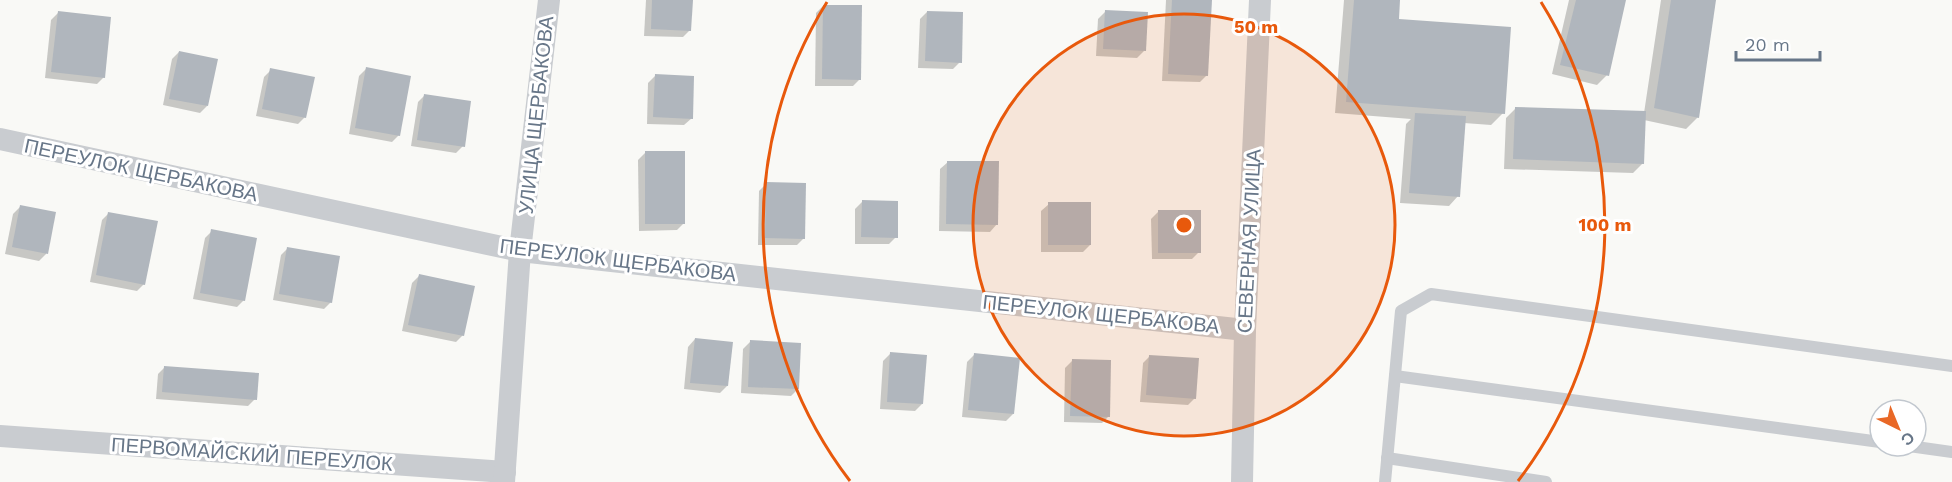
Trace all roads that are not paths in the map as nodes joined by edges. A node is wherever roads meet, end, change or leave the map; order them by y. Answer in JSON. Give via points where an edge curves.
{"nodes":[{"id":1,"x":549,"y":0,"type":"edge"},
{"id":2,"x":1260,"y":0,"type":"edge"},
{"id":3,"x":0,"y":139,"type":"edge"},
{"id":4,"x":520,"y":251,"type":"junction"},
{"id":5,"x":1245,"y":330,"type":"junction"},
{"id":6,"x":1952,"y":366,"type":"edge"},
{"id":7,"x":1395,"y":376,"type":"junction"},
{"id":8,"x":0,"y":436,"type":"edge"},
{"id":9,"x":1868,"y":440,"type":"edge"},
{"id":10,"x":1928,"y":449,"type":"edge"},
{"id":11,"x":1952,"y":452,"type":"edge"},
{"id":12,"x":1387,"y":458,"type":"junction"},
{"id":13,"x":504,"y":477,"type":"edge"},
{"id":14,"x":1242,"y":482,"type":"edge"},
{"id":15,"x":1385,"y":482,"type":"edge"},
{"id":16,"x":1546,"y":482,"type":"edge"}],
"edges":[{"from":1,"to":4,"type":"street","name":"УЛИЦА ЩЕРБАКОВА"},
{"from":2,"to":5,"type":"street","name":"СЕВЕРНАЯ УЛИЦА"},
{"from":3,"to":4,"type":"street","name":"ПЕРЕУЛОК ЩЕРБАКОВА"},
{"from":4,"to":5,"type":"street","name":"ПЕРЕУЛОК ЩЕРБАКОВА"},
{"from":4,"to":13,"type":"street","name":"УЛИЦА ЩЕРБАКОВА"},
{"from":5,"to":14,"type":"street","name":"СЕВЕРНАЯ УЛИЦА"},
{"from":6,"to":7,"type":"lane","via":[[1431,294],[1401,311]]},
{"from":7,"to":9,"type":"lane"},
{"from":7,"to":12,"type":"lane"},
{"from":8,"to":13,"type":"street","name":"ПЕРВОМАЙСКИЙ ПЕРЕУЛОК"},
{"from":10,"to":11,"type":"lane"},
{"from":12,"to":15,"type":"lane"},
{"from":12,"to":16,"type":"lane"}]}
